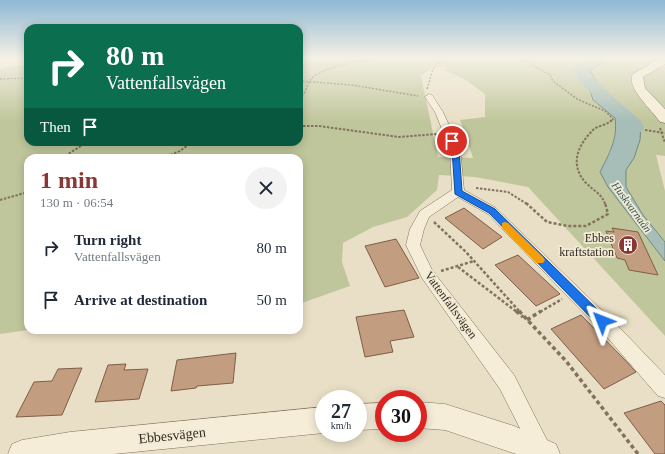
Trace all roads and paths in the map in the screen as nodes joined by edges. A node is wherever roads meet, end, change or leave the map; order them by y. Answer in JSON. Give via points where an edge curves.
{"nodes":[{"id":1,"x":311,"y":79,"type":"edge"},
{"id":2,"x":430,"y":79,"type":"edge"},
{"id":3,"x":552,"y":79,"type":"edge"},
{"id":4,"x":637,"y":79,"type":"edge"},
{"id":5,"x":303,"y":81,"type":"edge"},
{"id":6,"x":309,"y":82,"type":"junction"},
{"id":7,"x":303,"y":96,"type":"edge"},
{"id":8,"x":429,"y":98,"type":"junction"},
{"id":9,"x":665,"y":119,"type":"edge"},
{"id":10,"x":607,"y":125,"type":"junction"},
{"id":11,"x":611,"y":125,"type":"dead end"},
{"id":12,"x":303,"y":126,"type":"edge"},
{"id":13,"x":645,"y":130,"type":"dead end"},
{"id":14,"x":449,"y":133,"type":"junction"},
{"id":15,"x":665,"y":133,"type":"edge"},
{"id":16,"x":81,"y":146,"type":"edge"},
{"id":17,"x":187,"y":146,"type":"edge"},
{"id":18,"x":68,"y":154,"type":"edge"},
{"id":19,"x":173,"y":154,"type":"edge"},
{"id":20,"x":458,"y":192,"type":"junction"},
{"id":21,"x":24,"y":193,"type":"edge"},
{"id":22,"x":0,"y":200,"type":"edge"},
{"id":23,"x":424,"y":214,"type":"junction"},
{"id":24,"x":474,"y":261,"type":"junction"},
{"id":25,"x":556,"y":302,"type":"dead end"},
{"id":26,"x":527,"y":320,"type":"junction"},
{"id":27,"x":665,"y":389,"type":"edge"},
{"id":28,"x":427,"y":416,"type":"edge"},
{"id":29,"x":315,"y":421,"type":"edge"},
{"id":30,"x":545,"y":453,"type":"edge"},
{"id":31,"x":22,"y":454,"type":"edge"},
{"id":32,"x":638,"y":454,"type":"edge"}],
"edges":[{"from":1,"to":6,"type":"path"},
{"from":2,"to":8,"type":"path","via":[[427,90]]},
{"from":3,"to":10,"type":"path","via":[[577,99],[605,111],[613,119]]},
{"from":4,"to":9,"type":"main road","via":[[644,95],[657,106]]},
{"from":5,"to":6,"type":"path"},
{"from":6,"to":7,"type":"path"},
{"from":6,"to":8,"type":"path","via":[[352,85]]},
{"from":8,"to":14,"type":"street"},
{"from":10,"to":11,"type":"path"},
{"from":10,"to":20,"type":"path","via":[[594,129],[578,151],[577,169],[586,183],[604,197],[608,214],[591,225],[583,228],[568,227],[547,222],[512,194],[490,188],[471,188]]},
{"from":12,"to":14,"type":"path","via":[[399,137]]},
{"from":13,"to":15,"type":"path"},
{"from":14,"to":20,"type":"street","via":[[456,149]]},
{"from":16,"to":18,"type":"path"},
{"from":17,"to":19,"type":"path"},
{"from":20,"to":23,"type":"street"},
{"from":20,"to":27,"type":"street","via":[[492,211],[612,331]]},
{"from":21,"to":22,"type":"path"},
{"from":23,"to":24,"type":"path","via":[[447,232]]},
{"from":23,"to":30,"type":"street","name":"Vattenfallsvägen","via":[[413,245],[427,274],[507,382]]},
{"from":24,"to":26,"type":"path"},
{"from":24,"to":26,"type":"path","via":[[458,267]]},
{"from":25,"to":26,"type":"path"},
{"from":26,"to":32,"type":"path","via":[[566,361]]},
{"from":28,"to":30,"type":"street","via":[[445,417],[514,439]]},
{"from":29,"to":31,"type":"street","name":"Ebbesvägen","via":[[70,445]]}]}
